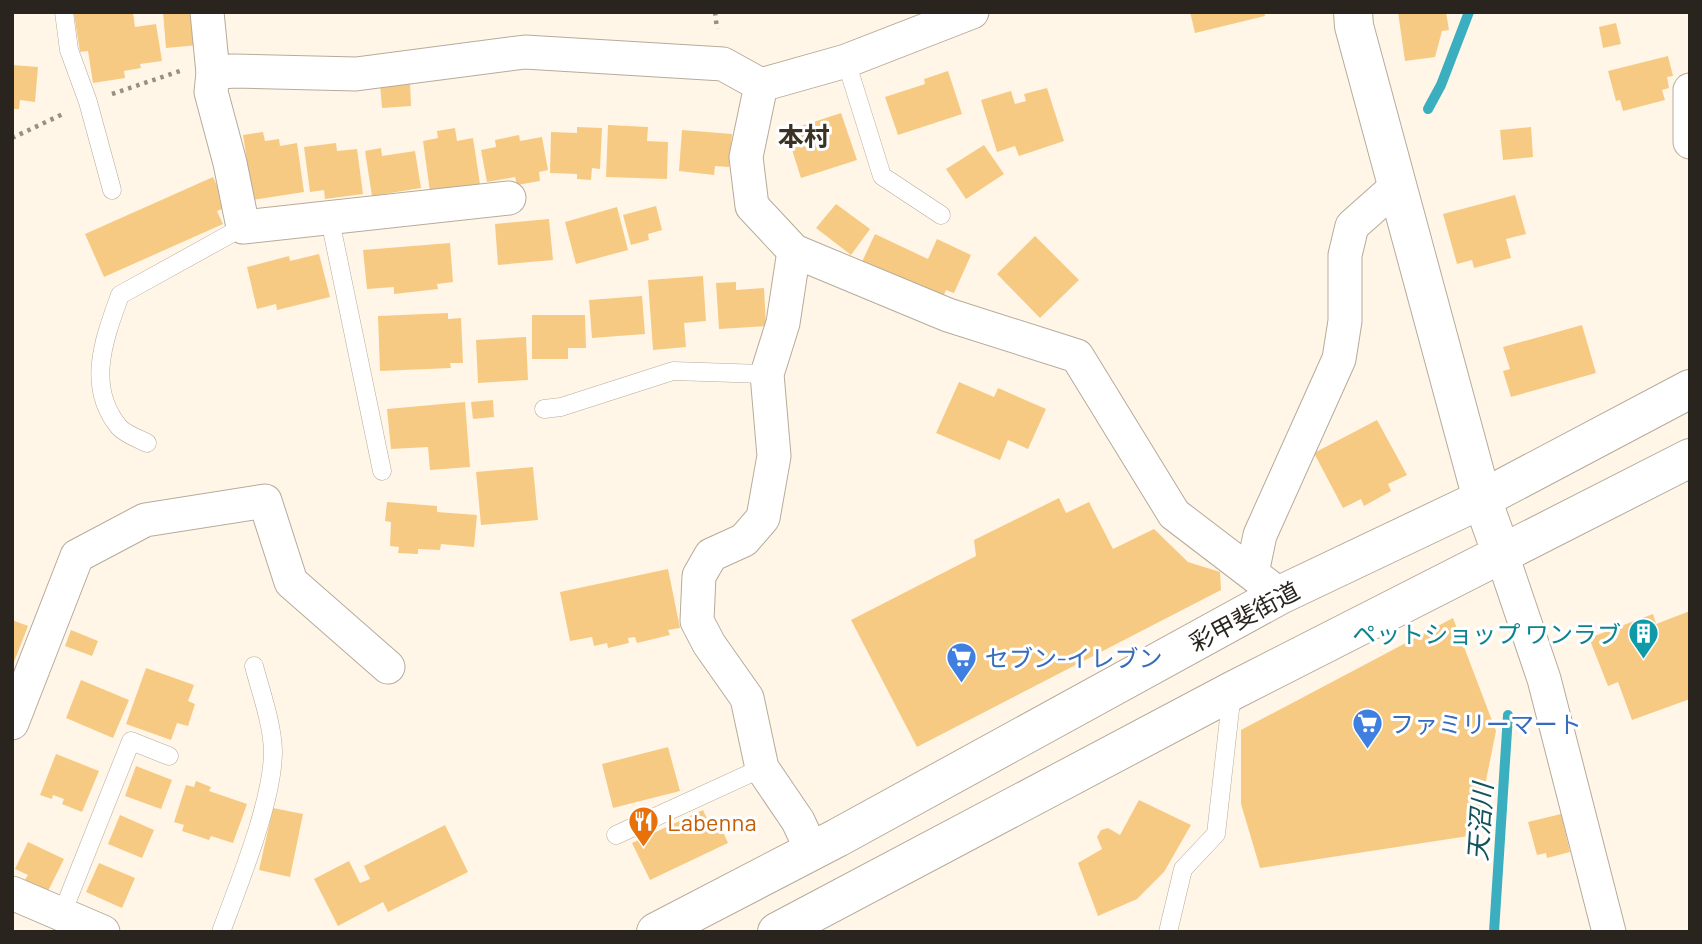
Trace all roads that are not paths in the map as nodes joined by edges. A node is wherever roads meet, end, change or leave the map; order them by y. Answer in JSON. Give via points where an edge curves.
{"nodes":[{"id":1,"x":64,"y":12,"type":"edge"},
{"id":2,"x":207,"y":12,"type":"edge"},
{"id":3,"x":972,"y":12,"type":"edge"},
{"id":4,"x":1353,"y":12,"type":"edge"},
{"id":5,"x":846,"y":61,"type":"junction"},
{"id":6,"x":213,"y":73,"type":"junction"},
{"id":7,"x":761,"y":85,"type":"junction"},
{"id":8,"x":1690,"y":90,"type":"edge"},
{"id":9,"x":1690,"y":142,"type":"edge"},
{"id":10,"x":1397,"y":186,"type":"junction"},
{"id":11,"x":112,"y":190,"type":"dead end"},
{"id":12,"x":509,"y":198,"type":"dead end"},
{"id":13,"x":941,"y":215,"type":"dead end"},
{"id":14,"x":330,"y":220,"type":"junction"},
{"id":15,"x":243,"y":228,"type":"junction"},
{"id":16,"x":794,"y":251,"type":"junction"},
{"id":17,"x":767,"y":374,"type":"junction"},
{"id":18,"x":1690,"y":390,"type":"edge"},
{"id":19,"x":544,"y":409,"type":"dead end"},
{"id":20,"x":147,"y":443,"type":"dead end"},
{"id":21,"x":1690,"y":457,"type":"edge"},
{"id":22,"x":382,"y":471,"type":"dead end"},
{"id":23,"x":1482,"y":499,"type":"junction"},
{"id":24,"x":1502,"y":555,"type":"junction"},
{"id":25,"x":1266,"y":584,"type":"junction"},
{"id":26,"x":254,"y":666,"type":"dead end"},
{"id":27,"x":388,"y":667,"type":"dead end"},
{"id":28,"x":1233,"y":691,"type":"junction"},
{"id":29,"x":12,"y":723,"type":"edge"},
{"id":30,"x":169,"y":755,"type":"dead end"},
{"id":31,"x":761,"y":768,"type":"junction"},
{"id":32,"x":616,"y":835,"type":"dead end"},
{"id":33,"x":812,"y":851,"type":"junction"},
{"id":34,"x":12,"y":893,"type":"edge"},
{"id":35,"x":61,"y":916,"type":"junction"},
{"id":36,"x":103,"y":932,"type":"edge"},
{"id":37,"x":221,"y":932,"type":"edge"},
{"id":38,"x":656,"y":932,"type":"edge"},
{"id":39,"x":777,"y":932,"type":"edge"},
{"id":40,"x":1168,"y":932,"type":"edge"},
{"id":41,"x":1609,"y":932,"type":"edge"}],
"edges":[{"from":1,"to":11,"type":"lane","via":[[69,50]]},
{"from":2,"to":6,"type":"street"},
{"from":3,"to":5,"type":"street"},
{"from":4,"to":10,"type":"main road"},
{"from":5,"to":7,"type":"street"},
{"from":5,"to":13,"type":"lane","via":[[882,176]]},
{"from":6,"to":7,"type":"street","via":[[356,74],[525,52],[723,64]]},
{"from":6,"to":15,"type":"street","via":[[212,92]]},
{"from":7,"to":16,"type":"street","via":[[746,157],[752,206]]},
{"from":8,"to":9,"type":"street"},
{"from":10,"to":23,"type":"main road"},
{"from":10,"to":25,"type":"street","via":[[1352,226],[1345,255],[1345,321],[1339,359],[1260,535]]},
{"from":12,"to":14,"type":"street"},
{"from":14,"to":15,"type":"street"},
{"from":14,"to":22,"type":"lane"},
{"from":15,"to":20,"type":"lane","via":[[120,295],[100,352],[101,391],[119,427]]},
{"from":16,"to":17,"type":"street","via":[[783,323]]},
{"from":16,"to":25,"type":"street","via":[[948,315],[1077,356],[1174,514]]},
{"from":17,"to":19,"type":"lane","via":[[673,372]]},
{"from":17,"to":31,"type":"street","via":[[774,456],[763,518],[744,540],[711,555],[699,576],[698,621],[747,698]]},
{"from":18,"to":23,"type":"main road","name":"彩甲斐街道"},
{"from":21,"to":24,"type":"main road"},
{"from":23,"to":24,"type":"main road"},
{"from":23,"to":25,"type":"main road","name":"彩甲斐街道"},
{"from":24,"to":28,"type":"main road"},
{"from":24,"to":41,"type":"street","via":[[1545,679]]},
{"from":25,"to":33,"type":"main road","name":"彩甲斐街道"},
{"from":26,"to":37,"type":"lane","via":[[273,751],[266,796]]},
{"from":27,"to":29,"type":"street","via":[[291,582],[265,501],[145,520],[77,556]]},
{"from":28,"to":39,"type":"main road"},
{"from":28,"to":40,"type":"lane","via":[[1216,834],[1183,869]]},
{"from":30,"to":35,"type":"lane","via":[[131,741]]},
{"from":31,"to":32,"type":"lane"},
{"from":31,"to":33,"type":"street","via":[[798,821]]},
{"from":33,"to":38,"type":"main road","name":"彩甲斐街道"},
{"from":34,"to":35,"type":"street"},
{"from":35,"to":36,"type":"street"}]}
